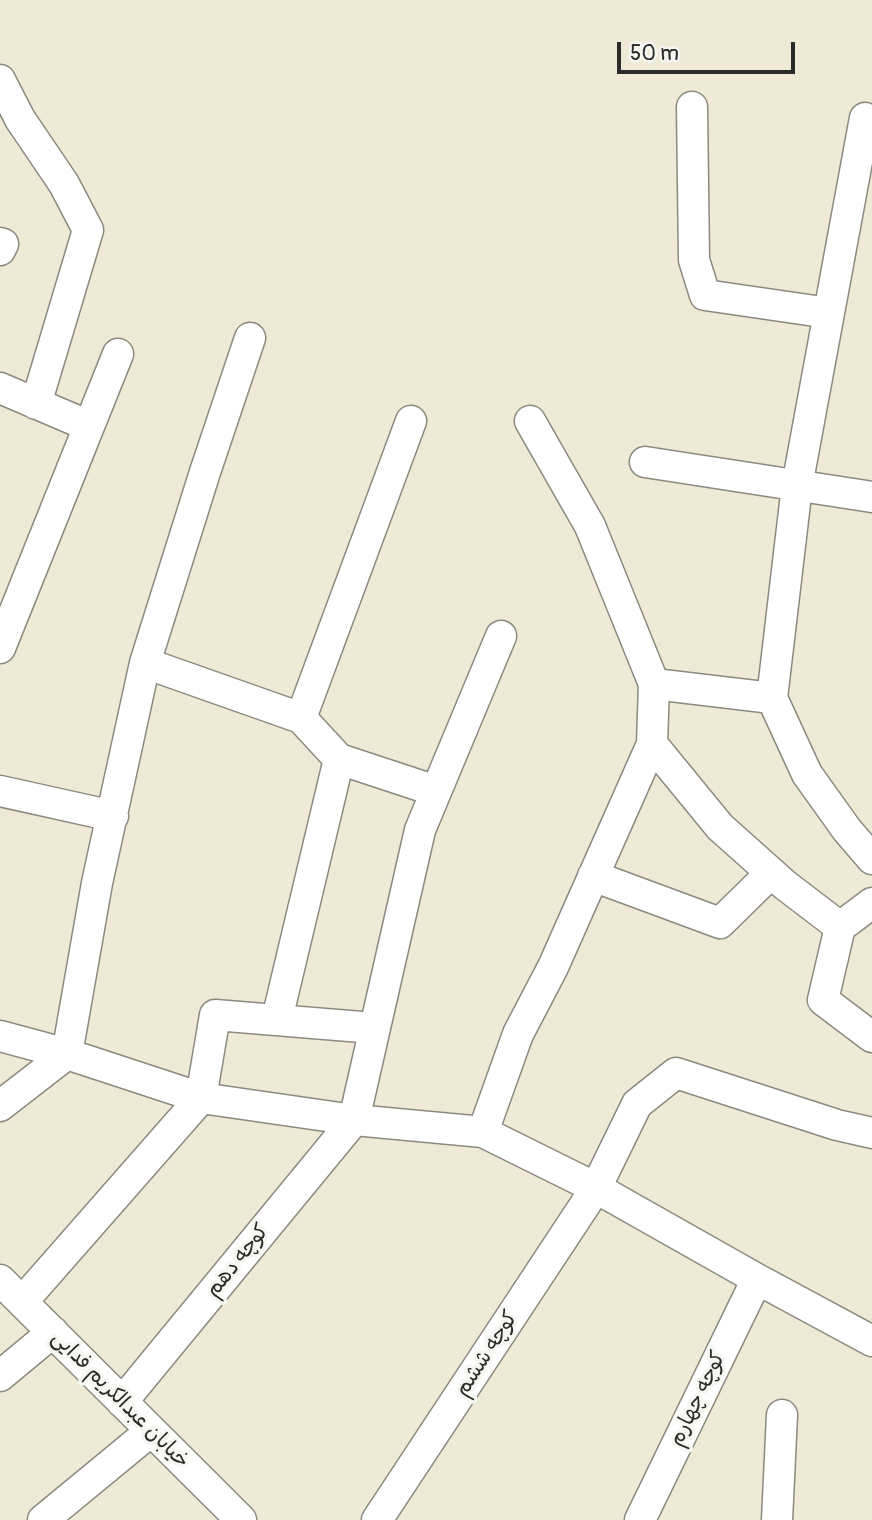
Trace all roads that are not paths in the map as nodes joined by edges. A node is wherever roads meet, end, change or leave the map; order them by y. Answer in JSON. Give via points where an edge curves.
{"nodes":[{"id":1,"x":0,"y":80,"type":"edge"},
{"id":2,"x":692,"y":107,"type":"dead end"},
{"id":3,"x":864,"y":118,"type":"dead end"},
{"id":4,"x":0,"y":243,"type":"edge"},
{"id":5,"x":0,"y":250,"type":"edge"},
{"id":6,"x":829,"y":313,"type":"junction"},
{"id":7,"x":250,"y":338,"type":"dead end"},
{"id":8,"x":118,"y":354,"type":"dead end"},
{"id":9,"x":0,"y":388,"type":"edge"},
{"id":10,"x":36,"y":404,"type":"junction"},
{"id":11,"x":411,"y":421,"type":"dead end"},
{"id":12,"x":530,"y":421,"type":"dead end"},
{"id":13,"x":89,"y":426,"type":"junction"},
{"id":14,"x":645,"y":462,"type":"dead end"},
{"id":15,"x":797,"y":486,"type":"junction"},
{"id":16,"x":872,"y":496,"type":"edge"},
{"id":17,"x":501,"y":636,"type":"dead end"},
{"id":18,"x":0,"y":648,"type":"edge"},
{"id":19,"x":145,"y":663,"type":"junction"},
{"id":20,"x":654,"y":684,"type":"junction"},
{"id":21,"x":772,"y":698,"type":"junction"},
{"id":22,"x":301,"y":718,"type":"junction"},
{"id":23,"x":652,"y":744,"type":"junction"},
{"id":24,"x":339,"y":759,"type":"junction"},
{"id":25,"x":436,"y":791,"type":"junction"},
{"id":26,"x":0,"y":792,"type":"edge"},
{"id":27,"x":113,"y":816,"type":"junction"},
{"id":28,"x":872,"y":859,"type":"edge"},
{"id":29,"x":771,"y":873,"type":"junction"},
{"id":30,"x":593,"y":876,"type":"junction"},
{"id":31,"x":872,"y":903,"type":"edge"},
{"id":32,"x":840,"y":927,"type":"junction"},
{"id":33,"x":277,"y":1019,"type":"junction"},
{"id":34,"x":374,"y":1028,"type":"junction"},
{"id":35,"x":0,"y":1036,"type":"edge"},
{"id":36,"x":872,"y":1037,"type":"edge"},
{"id":37,"x":66,"y":1054,"type":"junction"},
{"id":38,"x":201,"y":1098,"type":"junction"},
{"id":39,"x":0,"y":1106,"type":"edge"},
{"id":40,"x":354,"y":1120,"type":"junction"},
{"id":41,"x":483,"y":1132,"type":"junction"},
{"id":42,"x":872,"y":1133,"type":"edge"},
{"id":43,"x":596,"y":1188,"type":"junction"},
{"id":44,"x":757,"y":1279,"type":"junction"},
{"id":45,"x":0,"y":1280,"type":"edge"},
{"id":46,"x":22,"y":1302,"type":"junction"},
{"id":47,"x":53,"y":1332,"type":"junction"},
{"id":48,"x":872,"y":1340,"type":"edge"},
{"id":49,"x":0,"y":1376,"type":"edge"},
{"id":50,"x":122,"y":1402,"type":"junction"},
{"id":51,"x":782,"y":1415,"type":"dead end"},
{"id":52,"x":151,"y":1431,"type":"junction"},
{"id":53,"x":43,"y":1520,"type":"edge"},
{"id":54,"x":241,"y":1520,"type":"edge"},
{"id":55,"x":377,"y":1520,"type":"edge"},
{"id":56,"x":640,"y":1520,"type":"edge"},
{"id":57,"x":777,"y":1520,"type":"edge"}],
"edges":[{"from":1,"to":10,"type":"street","via":[[88,230]]},
{"from":2,"to":6,"type":"street","via":[[694,260],[705,295]]},
{"from":3,"to":6,"type":"street"},
{"from":4,"to":5,"type":"street"},
{"from":6,"to":15,"type":"street"},
{"from":7,"to":19,"type":"street"},
{"from":8,"to":13,"type":"street"},
{"from":9,"to":10,"type":"street"},
{"from":10,"to":13,"type":"street"},
{"from":11,"to":22,"type":"street"},
{"from":12,"to":20,"type":"street","via":[[590,526]]},
{"from":13,"to":18,"type":"street"},
{"from":14,"to":15,"type":"street"},
{"from":15,"to":16,"type":"street"},
{"from":15,"to":21,"type":"street"},
{"from":17,"to":25,"type":"street"},
{"from":19,"to":22,"type":"street"},
{"from":19,"to":27,"type":"street"},
{"from":20,"to":21,"type":"street"},
{"from":20,"to":23,"type":"street"},
{"from":21,"to":28,"type":"street","via":[[807,774]]},
{"from":22,"to":24,"type":"street"},
{"from":23,"to":29,"type":"street","via":[[720,827]]},
{"from":23,"to":30,"type":"street"},
{"from":24,"to":25,"type":"street"},
{"from":24,"to":33,"type":"street"},
{"from":25,"to":34,"type":"street","via":[[420,830]]},
{"from":26,"to":27,"type":"street"},
{"from":27,"to":37,"type":"street"},
{"from":29,"to":30,"type":"street","via":[[720,923]]},
{"from":29,"to":32,"type":"street"},
{"from":30,"to":41,"type":"street","via":[[518,1034]]},
{"from":31,"to":32,"type":"street"},
{"from":32,"to":36,"type":"street","via":[[823,1000]]},
{"from":33,"to":34,"type":"street"},
{"from":33,"to":38,"type":"street","via":[[215,1015]]},
{"from":34,"to":40,"type":"street"},
{"from":35,"to":37,"type":"street"},
{"from":37,"to":38,"type":"street"},
{"from":37,"to":39,"type":"street"},
{"from":38,"to":40,"type":"street"},
{"from":38,"to":46,"type":"street"},
{"from":40,"to":41,"type":"street"},
{"from":40,"to":50,"type":"street","name":"کوچه دهم"},
{"from":41,"to":43,"type":"street"},
{"from":42,"to":43,"type":"street","name":"کوچه ششم","via":[[676,1073],[637,1104]]},
{"from":43,"to":44,"type":"street"},
{"from":43,"to":55,"type":"street","name":"کوچه ششم"},
{"from":44,"to":48,"type":"street"},
{"from":44,"to":56,"type":"street","name":"کوچه چهارم"},
{"from":45,"to":46,"type":"street","name":"خیابان عبدالکریم فدایی"},
{"from":46,"to":47,"type":"street","name":"خیابان عبدالکریم فدایی"},
{"from":47,"to":49,"type":"street"},
{"from":47,"to":50,"type":"street","name":"خیابان عبدالکریم فدایی"},
{"from":50,"to":52,"type":"street","name":"خیابان عبدالکریم فدایی"},
{"from":51,"to":57,"type":"street"},
{"from":52,"to":53,"type":"street"},
{"from":52,"to":54,"type":"street","name":"خیابان عبدالکریم فدایی"}]}
